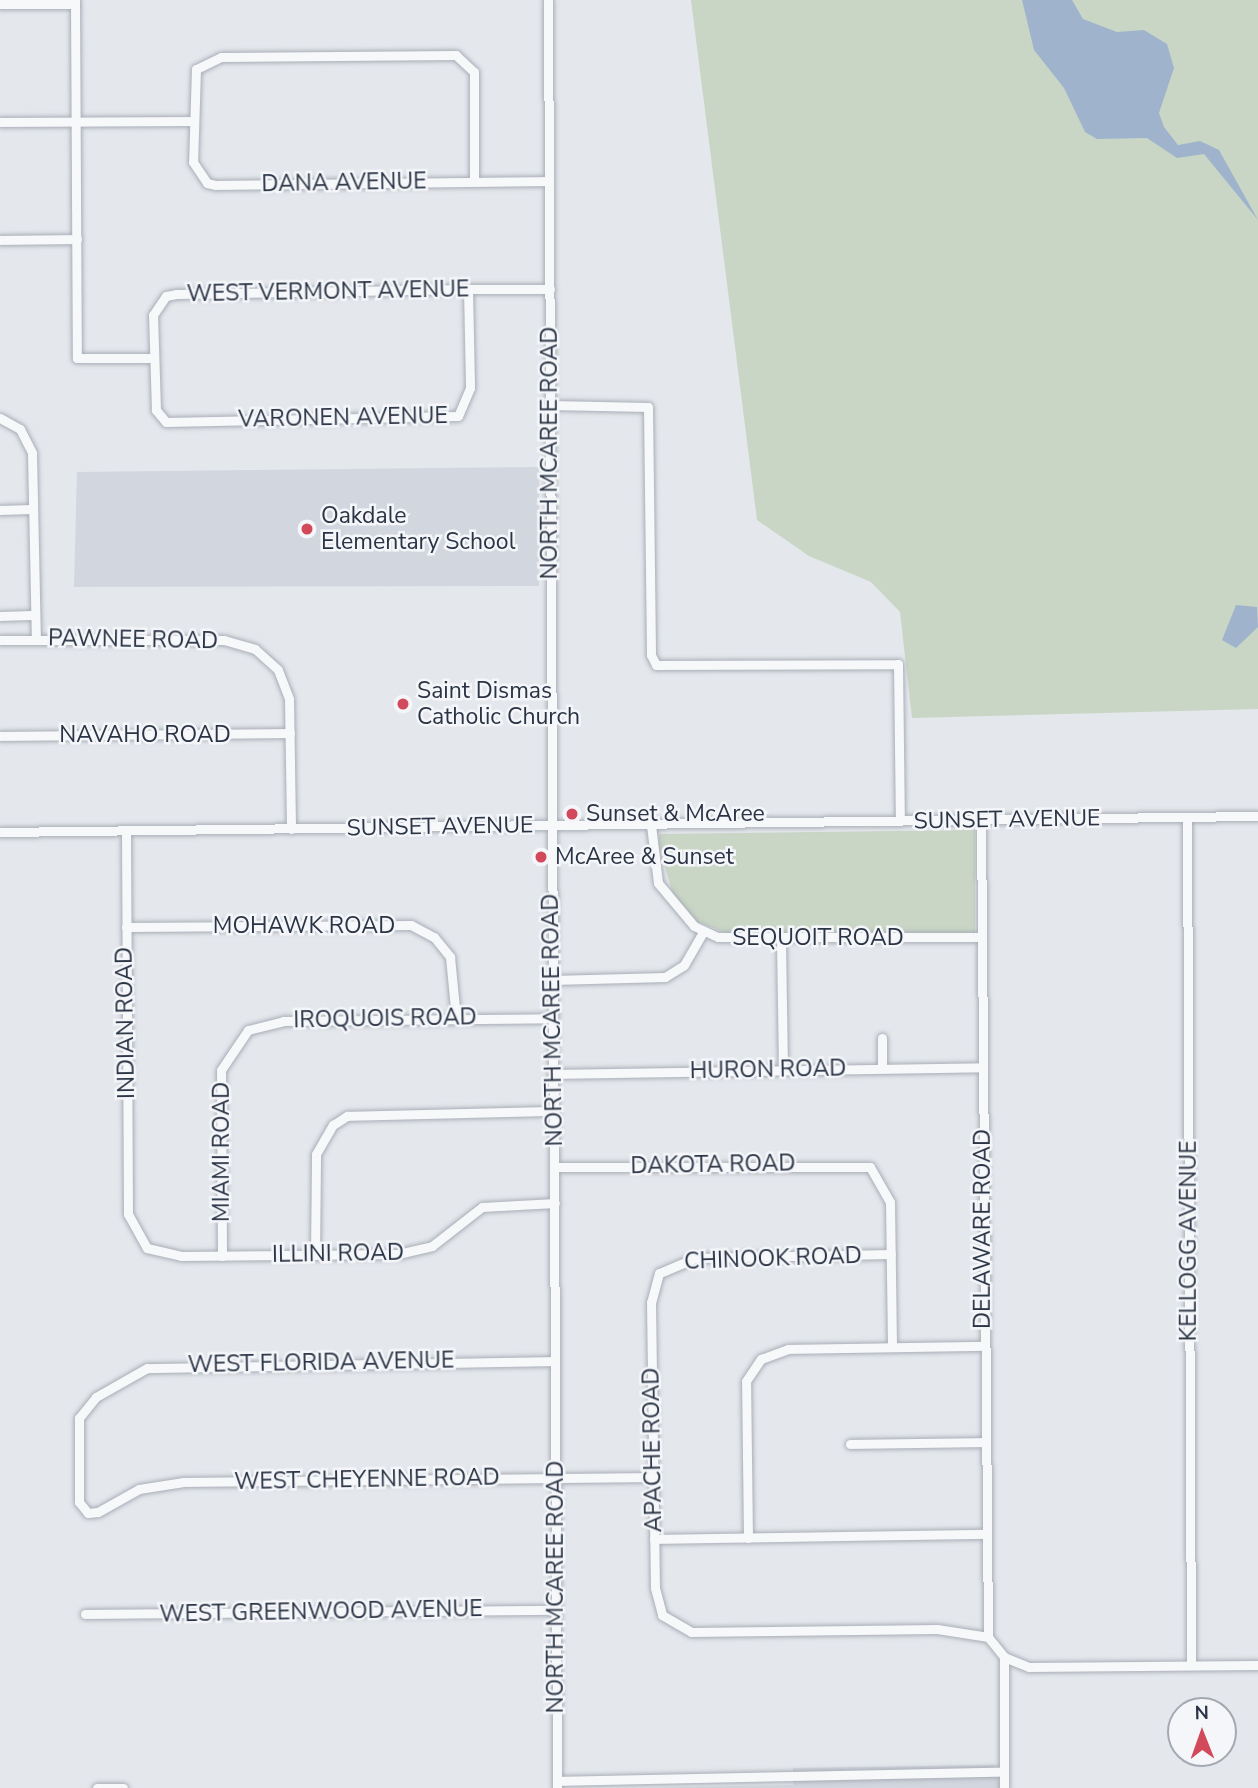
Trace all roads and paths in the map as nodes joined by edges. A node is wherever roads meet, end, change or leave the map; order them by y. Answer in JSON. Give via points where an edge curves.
{"nodes":[{"id":1,"x":548,"y":0,"type":"edge"},
{"id":2,"x":75,"y":2,"type":"edge"},
{"id":3,"x":0,"y":4,"type":"edge"},
{"id":4,"x":193,"y":121,"type":"junction"},
{"id":5,"x":0,"y":122,"type":"edge"},
{"id":6,"x":77,"y":122,"type":"junction"},
{"id":7,"x":474,"y":181,"type":"junction"},
{"id":8,"x":549,"y":181,"type":"junction"},
{"id":9,"x":77,"y":239,"type":"junction"},
{"id":10,"x":0,"y":240,"type":"edge"},
{"id":11,"x":468,"y":289,"type":"junction"},
{"id":12,"x":550,"y":289,"type":"junction"},
{"id":13,"x":154,"y":358,"type":"junction"},
{"id":14,"x":550,"y":405,"type":"junction"},
{"id":15,"x":0,"y":418,"type":"edge"},
{"id":16,"x":32,"y":509,"type":"junction"},
{"id":17,"x":0,"y":510,"type":"edge"},
{"id":18,"x":0,"y":615,"type":"edge"},
{"id":19,"x":31,"y":615,"type":"junction"},
{"id":20,"x":36,"y":638,"type":"junction"},
{"id":21,"x":0,"y":639,"type":"edge"},
{"id":22,"x":290,"y":733,"type":"junction"},
{"id":23,"x":0,"y":736,"type":"edge"},
{"id":24,"x":1258,"y":816,"type":"edge"},
{"id":25,"x":1187,"y":817,"type":"junction"},
{"id":26,"x":981,"y":820,"type":"junction"},
{"id":27,"x":900,"y":821,"type":"junction"},
{"id":28,"x":651,"y":825,"type":"junction"},
{"id":29,"x":551,"y":826,"type":"junction"},
{"id":30,"x":291,"y":829,"type":"junction"},
{"id":31,"x":126,"y":831,"type":"junction"},
{"id":32,"x":0,"y":832,"type":"edge"},
{"id":33,"x":125,"y":927,"type":"junction"},
{"id":34,"x":704,"y":931,"type":"junction"},
{"id":35,"x":982,"y":937,"type":"junction"},
{"id":36,"x":781,"y":941,"type":"junction"},
{"id":37,"x":552,"y":980,"type":"junction"},
{"id":38,"x":553,"y":1017,"type":"junction"},
{"id":39,"x":456,"y":1018,"type":"junction"},
{"id":40,"x":882,"y":1038,"type":"dead end"},
{"id":41,"x":229,"y":1050,"type":"joint"},
{"id":42,"x":982,"y":1067,"type":"junction"},
{"id":43,"x":883,"y":1068,"type":"junction"},
{"id":44,"x":783,"y":1070,"type":"junction"},
{"id":45,"x":554,"y":1074,"type":"junction"},
{"id":46,"x":554,"y":1111,"type":"junction"},
{"id":47,"x":555,"y":1167,"type":"junction"},
{"id":48,"x":555,"y":1203,"type":"junction"},
{"id":49,"x":128,"y":1214,"type":"joint"},
{"id":50,"x":891,"y":1254,"type":"junction"},
{"id":51,"x":315,"y":1255,"type":"junction"},
{"id":52,"x":222,"y":1256,"type":"junction"},
{"id":53,"x":659,"y":1273,"type":"joint"},
{"id":54,"x":984,"y":1346,"type":"junction"},
{"id":55,"x":892,"y":1347,"type":"junction"},
{"id":56,"x":554,"y":1361,"type":"junction"},
{"id":57,"x":985,"y":1442,"type":"junction"},
{"id":58,"x":850,"y":1444,"type":"dead end"},
{"id":59,"x":653,"y":1476,"type":"junction"},
{"id":60,"x":555,"y":1478,"type":"junction"},
{"id":61,"x":88,"y":1513,"type":"joint"},
{"id":62,"x":985,"y":1534,"type":"junction"},
{"id":63,"x":748,"y":1538,"type":"junction"},
{"id":64,"x":654,"y":1539,"type":"junction"},
{"id":65,"x":556,"y":1610,"type":"junction"},
{"id":66,"x":85,"y":1614,"type":"dead end"},
{"id":67,"x":988,"y":1637,"type":"junction"},
{"id":68,"x":1004,"y":1657,"type":"junction"},
{"id":69,"x":1191,"y":1665,"type":"junction"},
{"id":70,"x":1258,"y":1665,"type":"edge"},
{"id":71,"x":1002,"y":1772,"type":"junction"},
{"id":72,"x":557,"y":1784,"type":"edge"},
{"id":73,"x":97,"y":1788,"type":"edge"},
{"id":74,"x":123,"y":1788,"type":"edge"},
{"id":75,"x":1004,"y":1788,"type":"edge"}],
"edges":[{"from":1,"to":8,"type":"street","name":"NORTH MCAREE ROAD"},
{"from":2,"to":3,"type":"street"},
{"from":2,"to":6,"type":"street"},
{"from":4,"to":6,"type":"street"},
{"from":4,"to":7,"type":"street","name":"DANA AVENUE","via":[[193,162],[207,183]]},
{"from":4,"to":7,"type":"street","via":[[196,69],[210,58],[464,59],[474,72]]},
{"from":5,"to":6,"type":"street"},
{"from":6,"to":9,"type":"street"},
{"from":7,"to":8,"type":"street","name":"DANA AVENUE"},
{"from":8,"to":12,"type":"street","name":"NORTH MCAREE ROAD"},
{"from":9,"to":10,"type":"street"},
{"from":9,"to":13,"type":"street","via":[[77,358]]},
{"from":11,"to":12,"type":"street","name":"WEST VERMONT AVENUE"},
{"from":11,"to":13,"type":"street","name":"WEST VERMONT AVENUE","via":[[166,296],[155,305]]},
{"from":11,"to":13,"type":"street","name":"VARONEN AVENUE","via":[[468,401],[452,418],[166,422],[156,410]]},
{"from":12,"to":14,"type":"street","name":"NORTH MCAREE ROAD"},
{"from":14,"to":27,"type":"street","via":[[641,403],[650,413],[651,655],[656,665],[894,662],[901,675]]},
{"from":14,"to":29,"type":"street","name":"NORTH MCAREE ROAD"},
{"from":15,"to":16,"type":"street","via":[[28,440]]},
{"from":16,"to":17,"type":"street"},
{"from":16,"to":19,"type":"street"},
{"from":18,"to":19,"type":"street"},
{"from":19,"to":20,"type":"street"},
{"from":20,"to":21,"type":"street","name":"PAWNEE ROAD"},
{"from":20,"to":22,"type":"street","name":"PAWNEE ROAD","via":[[224,640],[267,657],[286,684]]},
{"from":22,"to":23,"type":"street","name":"NAVAHO ROAD"},
{"from":22,"to":30,"type":"street"},
{"from":24,"to":25,"type":"street","name":"SUNSET AVENUE"},
{"from":25,"to":26,"type":"street","name":"SUNSET AVENUE"},
{"from":25,"to":69,"type":"street","name":"KELLOGG AVENUE"},
{"from":26,"to":27,"type":"street","name":"SUNSET AVENUE"},
{"from":26,"to":35,"type":"street","name":"DELAWARE ROAD"},
{"from":27,"to":28,"type":"street","name":"SUNSET AVENUE"},
{"from":28,"to":29,"type":"street","name":"SUNSET AVENUE"},
{"from":28,"to":34,"type":"street","via":[[658,883]]},
{"from":29,"to":30,"type":"street","name":"SUNSET AVENUE"},
{"from":29,"to":37,"type":"street","name":"NORTH MCAREE ROAD"},
{"from":30,"to":31,"type":"street","name":"SUNSET AVENUE"},
{"from":31,"to":32,"type":"street","name":"SUNSET AVENUE"},
{"from":31,"to":33,"type":"street","name":"INDIAN ROAD"},
{"from":33,"to":39,"type":"street","name":"MOHAWK ROAD","via":[[411,925],[434,937],[450,957]]},
{"from":33,"to":49,"type":"street","name":"INDIAN ROAD"},
{"from":34,"to":36,"type":"street","name":"SEQUOIT ROAD","via":[[737,941]]},
{"from":34,"to":37,"type":"street","name":"SEQUOIT ROAD","via":[[684,965],[665,977]]},
{"from":35,"to":36,"type":"street","name":"SEQUOIT ROAD"},
{"from":35,"to":42,"type":"street","name":"DELAWARE ROAD"},
{"from":36,"to":44,"type":"street"},
{"from":37,"to":38,"type":"street","name":"NORTH MCAREE ROAD"},
{"from":38,"to":39,"type":"street","name":"IROQUOIS ROAD"},
{"from":38,"to":45,"type":"street","name":"NORTH MCAREE ROAD"},
{"from":39,"to":41,"type":"street","name":"IROQUOIS ROAD","via":[[265,1023]]},
{"from":40,"to":43,"type":"street"},
{"from":41,"to":52,"type":"street","name":"MIAMI ROAD","via":[[221,1070]]},
{"from":42,"to":43,"type":"street","name":"HURON ROAD"},
{"from":42,"to":54,"type":"street","name":"DELAWARE ROAD"},
{"from":43,"to":44,"type":"street","name":"HURON ROAD"},
{"from":44,"to":45,"type":"street","name":"HURON ROAD"},
{"from":45,"to":46,"type":"street","name":"NORTH MCAREE ROAD"},
{"from":46,"to":47,"type":"street","name":"NORTH MCAREE ROAD"},
{"from":46,"to":51,"type":"street","via":[[364,1112],[333,1125],[316,1154]]},
{"from":47,"to":48,"type":"street","name":"NORTH MCAREE ROAD"},
{"from":47,"to":50,"type":"street","name":"DAKOTA ROAD","via":[[870,1167],[888,1192]]},
{"from":48,"to":51,"type":"street","name":"ILLINI ROAD","via":[[482,1207],[414,1252]]},
{"from":48,"to":56,"type":"street","name":"NORTH MCAREE ROAD"},
{"from":49,"to":52,"type":"street","name":"ILLINI ROAD","via":[[135,1234],[155,1252]]},
{"from":50,"to":53,"type":"street","name":"CHINOOK ROAD","via":[[695,1258]]},
{"from":50,"to":55,"type":"street"},
{"from":51,"to":52,"type":"street","name":"ILLINI ROAD"},
{"from":53,"to":59,"type":"street","name":"APACHE ROAD","via":[[651,1302]]},
{"from":54,"to":55,"type":"street"},
{"from":54,"to":57,"type":"street","name":"DELAWARE ROAD"},
{"from":55,"to":63,"type":"street","via":[[788,1349],[761,1359],[746,1381]]},
{"from":56,"to":60,"type":"street","name":"NORTH MCAREE ROAD"},
{"from":56,"to":61,"type":"street","name":"WEST FLORIDA AVENUE","via":[[169,1364],[129,1375],[96,1397],[77,1429],[77,1493]]},
{"from":57,"to":58,"type":"street"},
{"from":57,"to":62,"type":"street","name":"DELAWARE ROAD"},
{"from":59,"to":60,"type":"street","name":"WEST CHEYENNE ROAD"},
{"from":59,"to":64,"type":"street","name":"APACHE ROAD"},
{"from":60,"to":61,"type":"street","name":"WEST CHEYENNE ROAD","via":[[183,1482],[139,1489]]},
{"from":60,"to":65,"type":"street","name":"NORTH MCAREE ROAD"},
{"from":62,"to":63,"type":"street"},
{"from":62,"to":67,"type":"street","name":"DELAWARE ROAD"},
{"from":63,"to":64,"type":"street"},
{"from":64,"to":67,"type":"street","name":"APACHE ROAD","via":[[657,1604],[671,1623],[691,1632],[937,1629]]},
{"from":65,"to":66,"type":"street","name":"WEST GREENWOOD AVENUE"},
{"from":65,"to":72,"type":"street","name":"NORTH MCAREE ROAD"},
{"from":67,"to":68,"type":"street"},
{"from":68,"to":69,"type":"street","via":[[1029,1667]]},
{"from":68,"to":71,"type":"street"},
{"from":69,"to":70,"type":"street"},
{"from":71,"to":72,"type":"street"},
{"from":71,"to":75,"type":"street"},
{"from":73,"to":74,"type":"street"}]}
